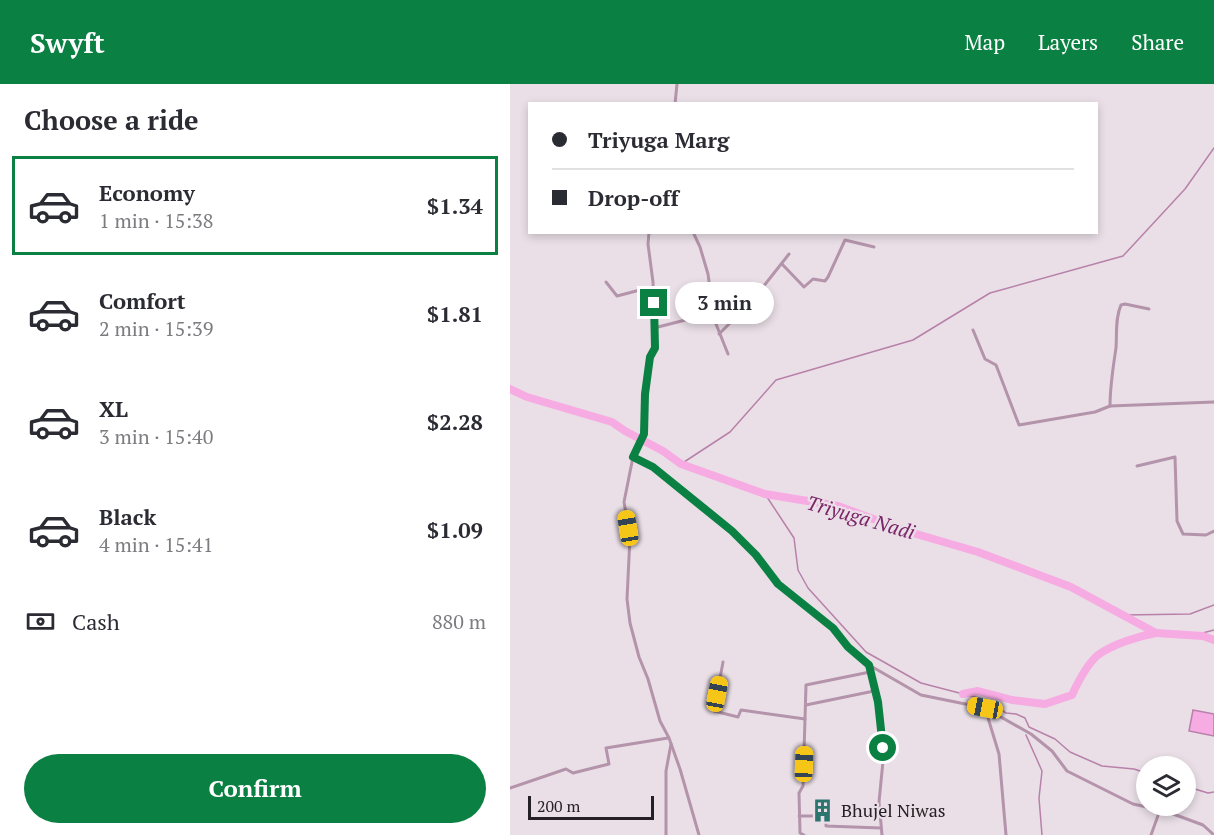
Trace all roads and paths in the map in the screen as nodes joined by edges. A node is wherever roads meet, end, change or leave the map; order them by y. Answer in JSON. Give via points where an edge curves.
{"nodes":[{"id":1,"x":677,"y":84,"type":"edge"},
{"id":2,"x":675,"y":102,"type":"edge"},
{"id":3,"x":649,"y":234,"type":"edge"},
{"id":4,"x":694,"y":234,"type":"edge"},
{"id":5,"x":874,"y":247,"type":"dead end"},
{"id":6,"x":789,"y":254,"type":"dead end"},
{"id":7,"x":782,"y":264,"type":"junction"},
{"id":8,"x":606,"y":282,"type":"dead end"},
{"id":9,"x":654,"y":290,"type":"junction"},
{"id":10,"x":1149,"y":309,"type":"dead end"},
{"id":11,"x":713,"y":313,"type":"junction"},
{"id":12,"x":654,"y":328,"type":"junction"},
{"id":13,"x":973,"y":330,"type":"dead end"},
{"id":14,"x":719,"y":334,"type":"junction"},
{"id":15,"x":728,"y":354,"type":"dead end"},
{"id":16,"x":1214,"y":402,"type":"edge"},
{"id":17,"x":1110,"y":406,"type":"junction"},
{"id":18,"x":633,"y":457,"type":"junction"},
{"id":19,"x":1137,"y":466,"type":"dead end"},
{"id":20,"x":1214,"y":531,"type":"edge"},
{"id":21,"x":723,"y":662,"type":"dead end"},
{"id":22,"x":869,"y":665,"type":"junction"},
{"id":23,"x":870,"y":672,"type":"junction"},
{"id":24,"x":874,"y":691,"type":"junction"},
{"id":25,"x":806,"y":705,"type":"junction"},
{"id":26,"x":985,"y":708,"type":"junction"},
{"id":27,"x":805,"y":719,"type":"junction"},
{"id":28,"x":670,"y":740,"type":"junction"},
{"id":29,"x":510,"y":788,"type":"edge"},
{"id":30,"x":1136,"y":805,"type":"edge"},
{"id":31,"x":799,"y":816,"type":"junction"},
{"id":32,"x":1158,"y":816,"type":"edge"},
{"id":33,"x":1177,"y":816,"type":"edge"},
{"id":34,"x":881,"y":828,"type":"junction"},
{"id":35,"x":1152,"y":833,"type":"edge"},
{"id":36,"x":666,"y":835,"type":"edge"},
{"id":37,"x":699,"y":835,"type":"edge"},
{"id":38,"x":804,"y":835,"type":"edge"},
{"id":39,"x":882,"y":835,"type":"edge"},
{"id":40,"x":1006,"y":835,"type":"edge"},
{"id":41,"x":1145,"y":835,"type":"edge"},
{"id":42,"x":1214,"y":835,"type":"edge"}],
"edges":[{"from":1,"to":2,"type":"street"},
{"from":3,"to":9,"type":"street"},
{"from":4,"to":11,"type":"street","via":[[708,274]]},
{"from":5,"to":7,"type":"street","via":[[845,240],[825,281],[813,279],[804,286]]},
{"from":6,"to":7,"type":"street"},
{"from":7,"to":14,"type":"street"},
{"from":8,"to":9,"type":"street","via":[[617,297]]},
{"from":9,"to":12,"type":"street"},
{"from":10,"to":17,"type":"street","via":[[1121,305]]},
{"from":11,"to":12,"type":"street"},
{"from":11,"to":14,"type":"street"},
{"from":12,"to":18,"type":"street","via":[[644,434]]},
{"from":13,"to":17,"type":"street","via":[[985,359],[996,365],[1018,425]]},
{"from":14,"to":15,"type":"street"},
{"from":16,"to":17,"type":"street"},
{"from":18,"to":22,"type":"street","via":[[653,467],[732,531],[778,584],[833,628]]},
{"from":18,"to":28,"type":"street","via":[[624,502],[630,537],[630,623],[660,721]]},
{"from":19,"to":20,"type":"street","via":[[1175,457],[1177,521],[1183,534],[1206,535]]},
{"from":21,"to":27,"type":"street","via":[[714,711],[738,717],[741,710]]},
{"from":22,"to":23,"type":"street"},
{"from":22,"to":26,"type":"street","via":[[921,695]]},
{"from":23,"to":24,"type":"street"},
{"from":23,"to":25,"type":"street","via":[[806,685]]},
{"from":24,"to":25,"type":"street"},
{"from":24,"to":34,"type":"street","via":[[883,735]]},
{"from":25,"to":27,"type":"street"},
{"from":26,"to":30,"type":"street","via":[[1031,734],[1052,751],[1067,771]]},
{"from":26,"to":40,"type":"street","via":[[999,754]]},
{"from":27,"to":31,"type":"street"},
{"from":28,"to":29,"type":"street","via":[[606,748],[609,765],[573,773],[566,769]]},
{"from":28,"to":36,"type":"street"},
{"from":28,"to":37,"type":"street"},
{"from":31,"to":34,"type":"street","via":[[826,816],[826,826]]},
{"from":31,"to":38,"type":"street","via":[[800,833]]},
{"from":32,"to":35,"type":"street"},
{"from":33,"to":42,"type":"street","via":[[1203,825]]},
{"from":34,"to":39,"type":"street"},
{"from":35,"to":41,"type":"street"}]}
